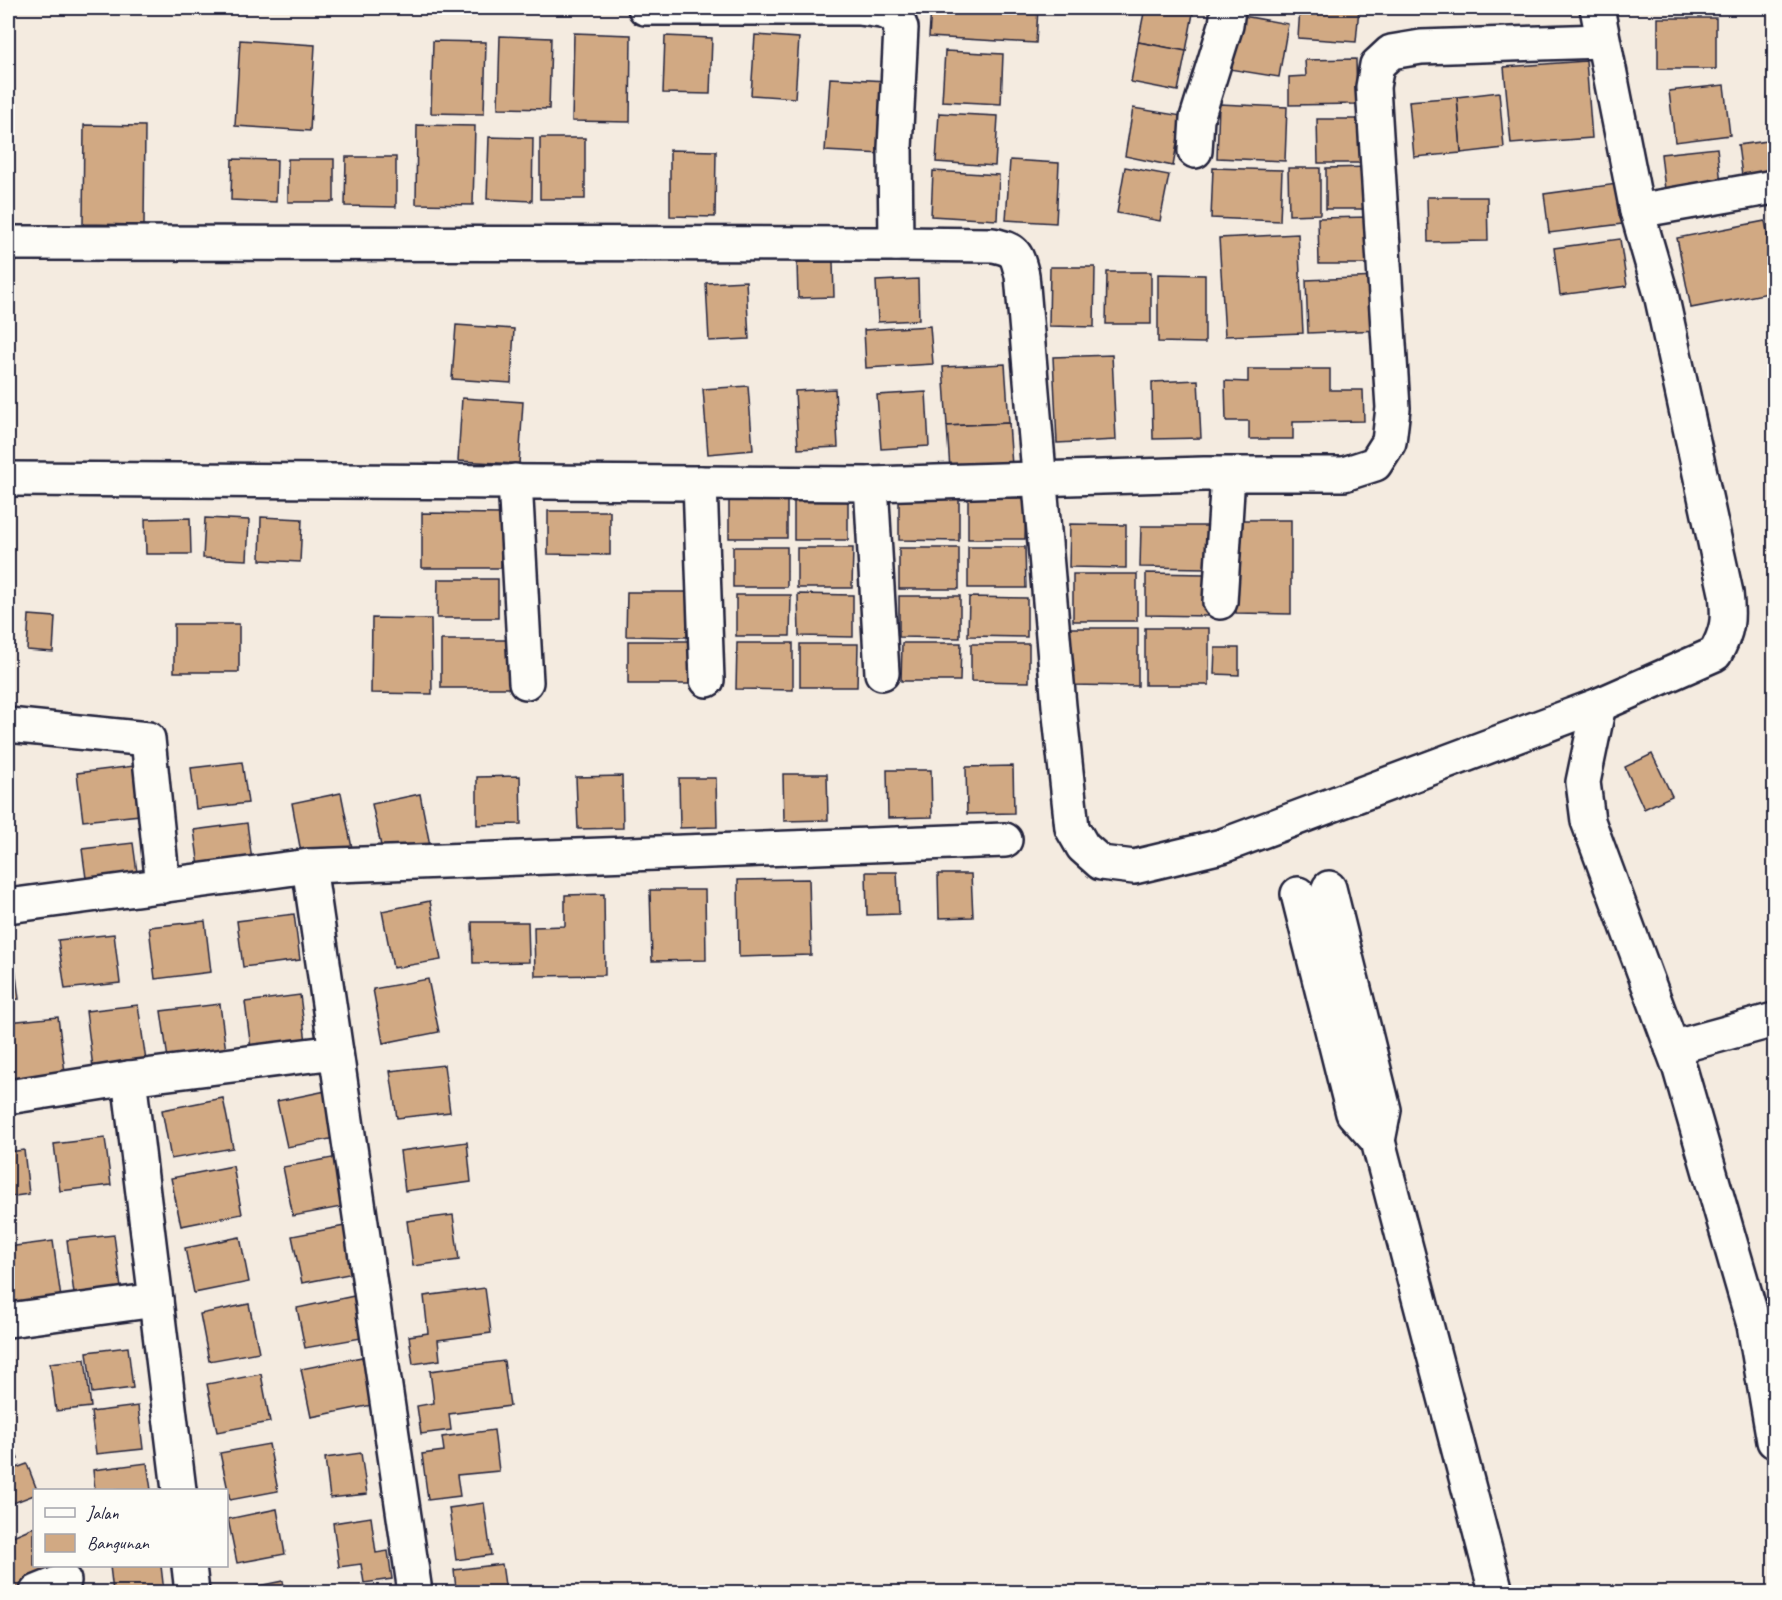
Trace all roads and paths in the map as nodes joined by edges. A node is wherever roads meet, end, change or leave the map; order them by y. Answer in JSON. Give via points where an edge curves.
{"nodes":[{"id":1,"x":645,"y":8,"type":"edge"},
{"id":2,"x":861,"y":8,"type":"edge"},
{"id":3,"x":1228,"y":8,"type":"edge"},
{"id":4,"x":1597,"y":8,"type":"edge"},
{"id":5,"x":1602,"y":40,"type":"junction"},
{"id":6,"x":1195,"y":150,"type":"dead end"},
{"id":7,"x":1774,"y":187,"type":"edge"},
{"id":8,"x":1637,"y":211,"type":"junction"},
{"id":9,"x":8,"y":243,"type":"edge"},
{"id":10,"x":896,"y":244,"type":"junction"},
{"id":11,"x":1228,"y":475,"type":"junction"},
{"id":12,"x":8,"y":478,"type":"edge"},
{"id":13,"x":1038,"y":479,"type":"junction"},
{"id":14,"x":515,"y":481,"type":"junction"},
{"id":15,"x":700,"y":483,"type":"junction"},
{"id":16,"x":871,"y":484,"type":"junction"},
{"id":17,"x":1220,"y":602,"type":"dead end"},
{"id":18,"x":882,"y":673,"type":"dead end"},
{"id":19,"x":707,"y":680,"type":"dead end"},
{"id":20,"x":526,"y":682,"type":"dead end"},
{"id":21,"x":1597,"y":710,"type":"junction"},
{"id":22,"x":8,"y":725,"type":"edge"},
{"id":23,"x":1005,"y":840,"type":"dead end"},
{"id":24,"x":309,"y":866,"type":"junction"},
{"id":25,"x":163,"y":886,"type":"junction"},
{"id":26,"x":1313,"y":891,"type":"dead end"},
{"id":27,"x":8,"y":906,"type":"edge"},
{"id":28,"x":1774,"y":1020,"type":"edge"},
{"id":29,"x":1672,"y":1048,"type":"junction"},
{"id":30,"x":336,"y":1052,"type":"junction"},
{"id":31,"x":129,"y":1078,"type":"junction"},
{"id":32,"x":8,"y":1097,"type":"edge"},
{"id":33,"x":156,"y":1300,"type":"junction"},
{"id":34,"x":9,"y":1320,"type":"edge"},
{"id":35,"x":1774,"y":1441,"type":"edge"},
{"id":36,"x":179,"y":1489,"type":"edge"},
{"id":37,"x":189,"y":1567,"type":"edge"},
{"id":38,"x":192,"y":1593,"type":"edge"},
{"id":39,"x":415,"y":1593,"type":"edge"},
{"id":40,"x":1496,"y":1593,"type":"edge"}],
"edges":[{"from":1,"to":2,"type":"street"},
{"from":2,"to":10,"type":"street","via":[[892,13],[901,28]]},
{"from":3,"to":6,"type":"street","via":[[1197,118]]},
{"from":4,"to":5,"type":"street"},
{"from":5,"to":8,"type":"street"},
{"from":5,"to":11,"type":"street","via":[[1421,47],[1391,52],[1377,65],[1373,87],[1392,408],[1389,442],[1375,464],[1344,474]]},
{"from":7,"to":8,"type":"street"},
{"from":8,"to":21,"type":"street","via":[[1661,294],[1728,617],[1724,638],[1715,654]]},
{"from":9,"to":10,"type":"street"},
{"from":10,"to":13,"type":"street","via":[[993,244],[1016,255],[1022,275]]},
{"from":11,"to":13,"type":"street"},
{"from":11,"to":17,"type":"street"},
{"from":12,"to":14,"type":"street"},
{"from":13,"to":16,"type":"street"},
{"from":13,"to":21,"type":"street","via":[[1072,828],[1083,847],[1101,863],[1134,867],[1222,846]]},
{"from":14,"to":15,"type":"street"},
{"from":14,"to":20,"type":"street"},
{"from":15,"to":16,"type":"street"},
{"from":15,"to":19,"type":"street"},
{"from":16,"to":18,"type":"street"},
{"from":21,"to":29,"type":"street","via":[[1583,782],[1588,820]]},
{"from":22,"to":25,"type":"street","via":[[148,739]]},
{"from":23,"to":24,"type":"street"},
{"from":24,"to":25,"type":"street"},
{"from":24,"to":30,"type":"street"},
{"from":25,"to":27,"type":"street"},
{"from":26,"to":40,"type":"street","via":[[1384,1110],[1378,1141]]},
{"from":28,"to":29,"type":"street"},
{"from":29,"to":35,"type":"street","via":[[1754,1325]]},
{"from":30,"to":31,"type":"street"},
{"from":30,"to":39,"type":"street"},
{"from":31,"to":32,"type":"street"},
{"from":31,"to":33,"type":"street"},
{"from":33,"to":34,"type":"street"},
{"from":33,"to":36,"type":"street"},
{"from":37,"to":38,"type":"street"}]}
